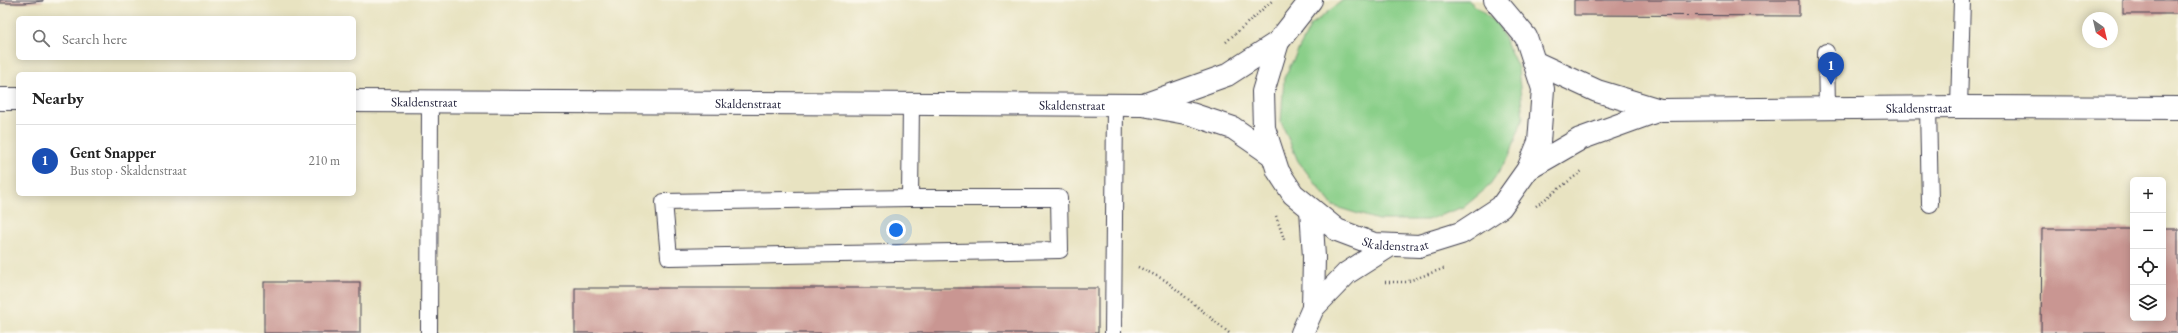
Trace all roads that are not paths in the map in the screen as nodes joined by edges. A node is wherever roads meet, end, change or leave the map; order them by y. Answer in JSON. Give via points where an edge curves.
{"nodes":[{"id":1,"x":1311,"y":0,"type":"edge"},
{"id":2,"x":1495,"y":0,"type":"edge"},
{"id":3,"x":1962,"y":0,"type":"edge"},
{"id":4,"x":1278,"y":42,"type":"junction"},
{"id":5,"x":1826,"y":52,"type":"dead end"},
{"id":6,"x":1534,"y":62,"type":"junction"},
{"id":7,"x":0,"y":99,"type":"edge"},
{"id":8,"x":16,"y":100,"type":"edge"},
{"id":9,"x":356,"y":101,"type":"edge"},
{"id":10,"x":430,"y":102,"type":"junction"},
{"id":11,"x":911,"y":104,"type":"junction"},
{"id":12,"x":1115,"y":105,"type":"junction"},
{"id":13,"x":1143,"y":105,"type":"junction"},
{"id":14,"x":1959,"y":107,"type":"junction"},
{"id":15,"x":1827,"y":108,"type":"junction"},
{"id":16,"x":1928,"y":108,"type":"junction"},
{"id":17,"x":2178,"y":108,"type":"edge"},
{"id":18,"x":1660,"y":110,"type":"junction"},
{"id":19,"x":1272,"y":155,"type":"junction"},
{"id":20,"x":1528,"y":169,"type":"junction"},
{"id":21,"x":910,"y":198,"type":"junction"},
{"id":22,"x":1930,"y":204,"type":"dead end"},
{"id":23,"x":1311,"y":209,"type":"junction"},
{"id":24,"x":1391,"y":244,"type":"junction"},
{"id":25,"x":1313,"y":308,"type":"junction"},
{"id":26,"x":429,"y":333,"type":"edge"},
{"id":27,"x":1113,"y":333,"type":"edge"},
{"id":28,"x":1302,"y":333,"type":"edge"}],
"edges":[{"from":1,"to":4,"type":"street","name":"Skaldenstraat"},
{"from":2,"to":6,"type":"street","name":"Skaldenstraat","via":[[1526,37]]},
{"from":3,"to":14,"type":"lane"},
{"from":4,"to":13,"type":"street","name":"Skaldenstraat","via":[[1227,75]]},
{"from":4,"to":19,"type":"street","name":"Skaldenstraat","via":[[1263,92],[1264,128]]},
{"from":5,"to":15,"type":"lane"},
{"from":6,"to":18,"type":"street","name":"Skaldenstraat","via":[[1597,91]]},
{"from":6,"to":20,"type":"street","name":"Skaldenstraat","via":[[1543,89],[1539,142]]},
{"from":7,"to":8,"type":"street"},
{"from":9,"to":10,"type":"street","name":"Skaldenstraat"},
{"from":10,"to":11,"type":"street","name":"Skaldenstraat"},
{"from":10,"to":26,"type":"lane"},
{"from":11,"to":12,"type":"street","name":"Skaldenstraat"},
{"from":11,"to":21,"type":"lane"},
{"from":12,"to":13,"type":"street","name":"Skaldenstraat"},
{"from":12,"to":27,"type":"lane"},
{"from":13,"to":19,"type":"street","name":"Skaldenstraat","via":[[1191,114],[1233,128]]},
{"from":14,"to":16,"type":"street","name":"Skaldenstraat"},
{"from":14,"to":17,"type":"street","name":"Skaldenstraat"},
{"from":15,"to":16,"type":"street","name":"Skaldenstraat"},
{"from":15,"to":18,"type":"street","name":"Skaldenstraat"},
{"from":16,"to":22,"type":"lane"},
{"from":18,"to":20,"type":"street","name":"Skaldenstraat","via":[[1580,139]]},
{"from":19,"to":23,"type":"street","name":"Skaldenstraat","via":[[1278,171],[1293,194]]},
{"from":20,"to":24,"type":"street","name":"Skaldenstraat","via":[[1501,207],[1462,234],[1419,246]]},
{"from":21,"to":21,"type":"lane","via":[[1059,198],[1060,250],[669,257],[664,202]]},
{"from":23,"to":24,"type":"street","name":"Skaldenstraat","via":[[1337,230],[1374,244]]},
{"from":23,"to":25,"type":"street","via":[[1314,257]]},
{"from":24,"to":25,"type":"street","via":[[1347,273]]},
{"from":25,"to":28,"type":"street"}]}
